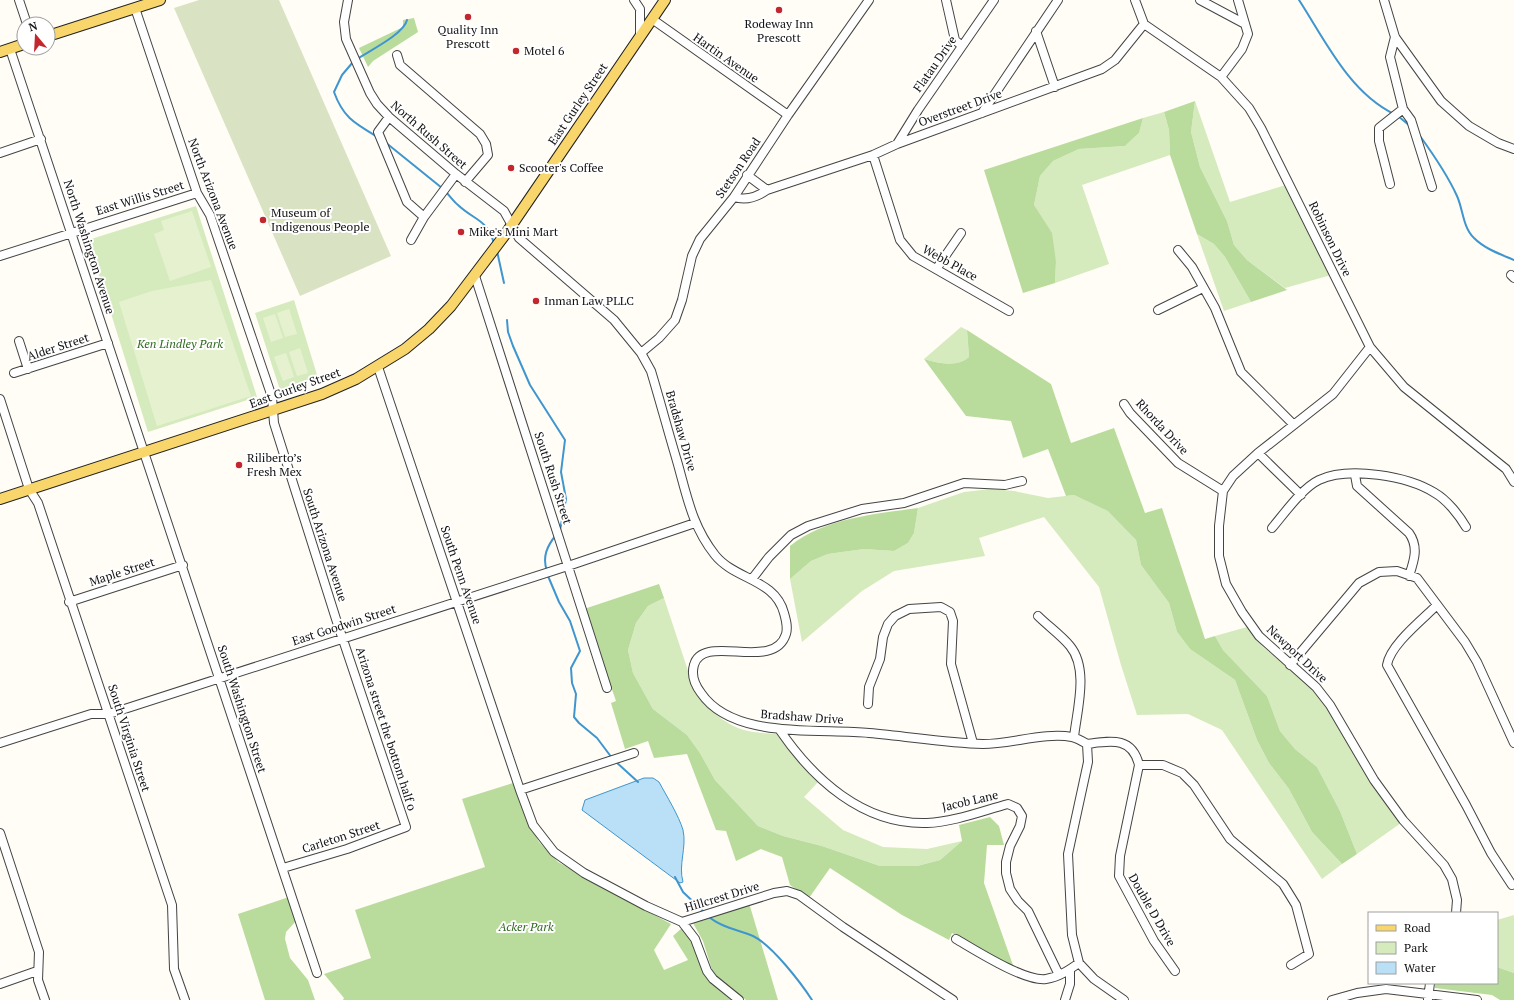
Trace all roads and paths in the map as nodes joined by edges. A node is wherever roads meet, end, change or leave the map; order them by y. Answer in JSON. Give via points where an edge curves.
{"nodes":[{"id":1,"x":19,"y":0,"type":"edge"},
{"id":2,"x":160,"y":0,"type":"edge"},
{"id":3,"x":348,"y":0,"type":"edge"},
{"id":4,"x":634,"y":0,"type":"edge"},
{"id":5,"x":665,"y":0,"type":"edge"},
{"id":6,"x":869,"y":0,"type":"edge"},
{"id":7,"x":946,"y":0,"type":"edge"},
{"id":8,"x":994,"y":0,"type":"edge"},
{"id":9,"x":1058,"y":0,"type":"edge"},
{"id":10,"x":1135,"y":0,"type":"edge"},
{"id":11,"x":1200,"y":0,"type":"edge"},
{"id":12,"x":1238,"y":0,"type":"edge"},
{"id":13,"x":1384,"y":0,"type":"edge"},
{"id":14,"x":135,"y":8,"type":"junction"},
{"id":15,"x":24,"y":16,"type":"edge"},
{"id":16,"x":652,"y":19,"type":"junction"},
{"id":17,"x":1144,"y":24,"type":"junction"},
{"id":18,"x":1245,"y":24,"type":"junction"},
{"id":19,"x":1036,"y":31,"type":"junction"},
{"id":20,"x":56,"y":33,"type":"edge"},
{"id":21,"x":640,"y":35,"type":"junction"},
{"id":22,"x":1396,"y":37,"type":"junction"},
{"id":23,"x":962,"y":46,"type":"junction"},
{"id":24,"x":16,"y":47,"type":"edge"},
{"id":25,"x":10,"y":49,"type":"junction"},
{"id":26,"x":0,"y":52,"type":"edge"},
{"id":27,"x":397,"y":55,"type":"dead end"},
{"id":28,"x":1221,"y":77,"type":"junction"},
{"id":29,"x":1055,"y":87,"type":"junction"},
{"id":30,"x":1403,"y":109,"type":"junction"},
{"id":31,"x":982,"y":113,"type":"junction"},
{"id":32,"x":788,"y":115,"type":"junction"},
{"id":33,"x":389,"y":117,"type":"junction"},
{"id":34,"x":41,"y":139,"type":"junction"},
{"id":35,"x":897,"y":144,"type":"junction"},
{"id":36,"x":1514,"y":149,"type":"edge"},
{"id":37,"x":0,"y":153,"type":"edge"},
{"id":38,"x":873,"y":154,"type":"junction"},
{"id":39,"x":456,"y":174,"type":"junction"},
{"id":40,"x":747,"y":175,"type":"junction"},
{"id":41,"x":465,"y":182,"type":"junction"},
{"id":42,"x":1390,"y":184,"type":"dead end"},
{"id":43,"x":1432,"y":187,"type":"dead end"},
{"id":44,"x":767,"y":190,"type":"junction"},
{"id":45,"x":197,"y":193,"type":"junction"},
{"id":46,"x":734,"y":197,"type":"junction"},
{"id":47,"x":424,"y":217,"type":"junction"},
{"id":48,"x":511,"y":226,"type":"junction"},
{"id":49,"x":72,"y":232,"type":"junction"},
{"id":50,"x":961,"y":234,"type":"dead end"},
{"id":51,"x":411,"y":240,"type":"dead end"},
{"id":52,"x":1178,"y":250,"type":"dead end"},
{"id":53,"x":0,"y":256,"type":"edge"},
{"id":54,"x":937,"y":268,"type":"junction"},
{"id":55,"x":475,"y":276,"type":"junction"},
{"id":56,"x":1203,"y":288,"type":"junction"},
{"id":57,"x":1158,"y":310,"type":"dead end"},
{"id":58,"x":1009,"y":311,"type":"dead end"},
{"id":59,"x":19,"y":341,"type":"dead end"},
{"id":60,"x":108,"y":343,"type":"junction"},
{"id":61,"x":1370,"y":347,"type":"junction"},
{"id":62,"x":641,"y":353,"type":"junction"},
{"id":63,"x":378,"y":367,"type":"junction"},
{"id":64,"x":28,"y":369,"type":"junction"},
{"id":65,"x":14,"y":373,"type":"dead end"},
{"id":66,"x":0,"y":399,"type":"edge"},
{"id":67,"x":1124,"y":404,"type":"dead end"},
{"id":68,"x":272,"y":412,"type":"junction"},
{"id":69,"x":1294,"y":425,"type":"junction"},
{"id":70,"x":144,"y":452,"type":"junction"},
{"id":71,"x":1258,"y":453,"type":"junction"},
{"id":72,"x":1506,"y":469,"type":"junction"},
{"id":73,"x":1514,"y":474,"type":"edge"},
{"id":74,"x":1355,"y":475,"type":"junction"},
{"id":75,"x":1022,"y":481,"type":"dead end"},
{"id":76,"x":1514,"y":482,"type":"edge"},
{"id":77,"x":29,"y":490,"type":"junction"},
{"id":78,"x":1223,"y":491,"type":"junction"},
{"id":79,"x":1301,"y":495,"type":"junction"},
{"id":80,"x":0,"y":499,"type":"edge"},
{"id":81,"x":695,"y":523,"type":"junction"},
{"id":82,"x":1466,"y":527,"type":"dead end"},
{"id":83,"x":1272,"y":528,"type":"dead end"},
{"id":84,"x":183,"y":565,"type":"junction"},
{"id":85,"x":569,"y":566,"type":"junction"},
{"id":86,"x":1410,"y":576,"type":"junction"},
{"id":87,"x":752,"y":579,"type":"junction"},
{"id":88,"x":457,"y":601,"type":"junction"},
{"id":89,"x":70,"y":602,"type":"junction"},
{"id":90,"x":1437,"y":605,"type":"junction"},
{"id":91,"x":1038,"y":616,"type":"dead end"},
{"id":92,"x":344,"y":638,"type":"junction"},
{"id":93,"x":1290,"y":664,"type":"junction"},
{"id":94,"x":219,"y":678,"type":"junction"},
{"id":95,"x":607,"y":688,"type":"dead end"},
{"id":96,"x":868,"y":704,"type":"dead end"},
{"id":97,"x":109,"y":714,"type":"junction"},
{"id":98,"x":779,"y":729,"type":"junction"},
{"id":99,"x":1074,"y":737,"type":"junction"},
{"id":100,"x":0,"y":743,"type":"edge"},
{"id":101,"x":973,"y":743,"type":"junction"},
{"id":102,"x":1514,"y":743,"type":"edge"},
{"id":103,"x":1087,"y":744,"type":"junction"},
{"id":104,"x":634,"y":753,"type":"dead end"},
{"id":105,"x":1139,"y":765,"type":"junction"},
{"id":106,"x":520,"y":790,"type":"junction"},
{"id":107,"x":406,"y":827,"type":"joint"},
{"id":108,"x":0,"y":833,"type":"edge"},
{"id":109,"x":283,"y":868,"type":"junction"},
{"id":110,"x":1512,"y":885,"type":"dead end"},
{"id":111,"x":1456,"y":912,"type":"edge"},
{"id":112,"x":682,"y":922,"type":"junction"},
{"id":113,"x":956,"y":939,"type":"dead end"},
{"id":114,"x":1079,"y":963,"type":"junction"},
{"id":115,"x":1291,"y":965,"type":"dead end"},
{"id":116,"x":1070,"y":970,"type":"junction"},
{"id":117,"x":37,"y":971,"type":"junction"},
{"id":118,"x":1175,"y":971,"type":"dead end"},
{"id":119,"x":317,"y":973,"type":"dead end"},
{"id":120,"x":1059,"y":975,"type":"junction"},
{"id":121,"x":0,"y":984,"type":"edge"},
{"id":122,"x":1430,"y":984,"type":"edge"},
{"id":123,"x":1428,"y":997,"type":"edge"},
{"id":124,"x":45,"y":1000,"type":"edge"},
{"id":125,"x":185,"y":1000,"type":"edge"},
{"id":126,"x":739,"y":1000,"type":"edge"},
{"id":127,"x":953,"y":1000,"type":"edge"},
{"id":128,"x":1065,"y":1000,"type":"edge"},
{"id":129,"x":1124,"y":1000,"type":"edge"},
{"id":130,"x":1332,"y":1000,"type":"edge"},
{"id":131,"x":1477,"y":1000,"type":"edge"}],
"edges":[{"from":1,"to":15,"type":"street"},
{"from":2,"to":14,"type":"main road"},
{"from":3,"to":33,"type":"street","name":"North Rush Street","via":[[344,22],[346,39],[370,93]]},
{"from":4,"to":21,"type":"street","via":[[640,10]]},
{"from":5,"to":16,"type":"main road","name":"East Gurley Street"},
{"from":6,"to":32,"type":"street","name":"Stetson Road"},
{"from":7,"to":23,"type":"street","via":[[955,40]]},
{"from":8,"to":23,"type":"street","name":"Flatau Drive"},
{"from":9,"to":19,"type":"street"},
{"from":10,"to":17,"type":"street"},
{"from":11,"to":18,"type":"street"},
{"from":12,"to":18,"type":"street"},
{"from":13,"to":22,"type":"street"},
{"from":14,"to":20,"type":"main road"},
{"from":14,"to":45,"type":"street","name":"North Arizona Avenue"},
{"from":16,"to":21,"type":"main road","name":"East Gurley Street"},
{"from":16,"to":32,"type":"street","name":"Hartin Avenue"},
{"from":17,"to":28,"type":"street","name":"Robinson Drive"},
{"from":17,"to":29,"type":"street","name":"Overstreet Drive","via":[[1115,60],[1102,69]]},
{"from":18,"to":28,"type":"street","via":[[1248,34],[1242,49]]},
{"from":19,"to":29,"type":"street"},
{"from":19,"to":31,"type":"street"},
{"from":21,"to":48,"type":"main road","name":"East Gurley Street"},
{"from":22,"to":30,"type":"street","via":[[1390,57]]},
{"from":22,"to":36,"type":"street","via":[[1441,101],[1469,126]]},
{"from":23,"to":35,"type":"street","name":"Flatau Drive"},
{"from":24,"to":25,"type":"main road"},
{"from":25,"to":26,"type":"main road"},
{"from":25,"to":34,"type":"street","name":"North Washington Avenue"},
{"from":27,"to":41,"type":"street","via":[[400,65],[480,134],[486,144],[488,155]]},
{"from":28,"to":61,"type":"street","name":"Robinson Drive","via":[[1250,108],[1262,128]]},
{"from":29,"to":31,"type":"street","name":"Overstreet Drive"},
{"from":30,"to":42,"type":"street","via":[[1379,128],[1379,141]]},
{"from":30,"to":43,"type":"street","via":[[1411,120]]},
{"from":31,"to":35,"type":"street","name":"Overstreet Drive"},
{"from":32,"to":40,"type":"street","name":"Stetson Road"},
{"from":33,"to":39,"type":"street","name":"North Rush Street"},
{"from":33,"to":47,"type":"street","via":[[378,132],[407,202]]},
{"from":34,"to":37,"type":"street"},
{"from":34,"to":49,"type":"street","name":"North Washington Avenue"},
{"from":35,"to":38,"type":"street","name":"Overstreet Drive"},
{"from":38,"to":44,"type":"street","name":"Overstreet Drive"},
{"from":38,"to":54,"type":"street","name":"Webb Place","via":[[900,240],[913,256]]},
{"from":39,"to":41,"type":"street","name":"North Rush Street"},
{"from":39,"to":47,"type":"street"},
{"from":40,"to":44,"type":"street"},
{"from":40,"to":46,"type":"street","name":"Stetson Road"},
{"from":41,"to":48,"type":"street","name":"North Rush Street","via":[[504,211]]},
{"from":44,"to":46,"type":"street","name":"Overstreet Drive","via":[[760,195],[742,200]]},
{"from":45,"to":49,"type":"street","name":"East Willis Street"},
{"from":45,"to":68,"type":"street","name":"North Arizona Avenue","via":[[210,215],[272,397]]},
{"from":46,"to":62,"type":"street","name":"Stetson Road","via":[[700,239],[692,256],[675,320]]},
{"from":47,"to":51,"type":"street"},
{"from":48,"to":55,"type":"main road","name":"East Gurley Street"},
{"from":48,"to":62,"type":"street","name":"Bradshaw Drive","via":[[519,238],[614,320]]},
{"from":49,"to":53,"type":"street","name":"East Willis Street"},
{"from":49,"to":60,"type":"street","name":"North Washington Avenue"},
{"from":50,"to":54,"type":"street"},
{"from":52,"to":56,"type":"street","via":[[1192,267]]},
{"from":54,"to":58,"type":"street","name":"Webb Place"},
{"from":55,"to":63,"type":"main road","name":"East Gurley Street","via":[[429,329]]},
{"from":55,"to":85,"type":"street","name":"South Rush Street"},
{"from":56,"to":57,"type":"street"},
{"from":56,"to":69,"type":"street","via":[[1215,308],[1242,372]]},
{"from":59,"to":64,"type":"street"},
{"from":60,"to":64,"type":"street","name":"Alder Street"},
{"from":60,"to":70,"type":"street","name":"North Washington Avenue"},
{"from":61,"to":69,"type":"street","via":[[1333,394]]},
{"from":61,"to":72,"type":"street","name":"Robinson Drive","via":[[1404,386]]},
{"from":62,"to":81,"type":"street","name":"Bradshaw Drive","via":[[651,371]]},
{"from":63,"to":68,"type":"main road","name":"East Gurley Street","via":[[334,390]]},
{"from":63,"to":88,"type":"street","name":"South Penn Avenue"},
{"from":64,"to":65,"type":"street","name":"Alder Street"},
{"from":66,"to":77,"type":"street","name":"South Virginia Street"},
{"from":67,"to":78,"type":"street","name":"Rhorda Drive","via":[[1178,463]]},
{"from":68,"to":70,"type":"main road","name":"East Gurley Street"},
{"from":68,"to":92,"type":"street","name":"South Arizona Avenue"},
{"from":69,"to":71,"type":"street"},
{"from":70,"to":77,"type":"main road","name":"East Gurley Street"},
{"from":70,"to":84,"type":"street","name":"South Washington Street"},
{"from":71,"to":78,"type":"street","via":[[1234,476]]},
{"from":71,"to":79,"type":"street"},
{"from":72,"to":73,"type":"street"},
{"from":72,"to":76,"type":"street","name":"Robinson Drive"},
{"from":74,"to":79,"type":"street","via":[[1324,478]]},
{"from":74,"to":82,"type":"street","via":[[1378,474],[1435,493]]},
{"from":74,"to":86,"type":"street","via":[[1357,486],[1414,540],[1415,555]]},
{"from":75,"to":87,"type":"street","via":[[1005,485],[964,483],[904,503],[862,509],[808,526],[791,535]]},
{"from":77,"to":80,"type":"main road","name":"East Gurley Street"},
{"from":77,"to":89,"type":"street","name":"South Virginia Street","via":[[38,504]]},
{"from":78,"to":93,"type":"street","name":"Newport Drive","via":[[1219,556],[1226,584],[1259,636]]},
{"from":79,"to":83,"type":"street"},
{"from":81,"to":85,"type":"street","name":"East Goodwin Street"},
{"from":81,"to":87,"type":"street","name":"Bradshaw Drive","via":[[716,556],[729,568]]},
{"from":84,"to":89,"type":"street","name":"Maple Street"},
{"from":84,"to":94,"type":"street","name":"South Washington Street"},
{"from":85,"to":88,"type":"street","name":"East Goodwin Street"},
{"from":85,"to":95,"type":"street","name":"South Rush Street"},
{"from":86,"to":90,"type":"street","via":[[1417,578]]},
{"from":86,"to":93,"type":"street","via":[[1397,571],[1379,572],[1359,583]]},
{"from":87,"to":98,"type":"street","name":"Bradshaw Drive","via":[[774,594],[782,606],[787,629],[784,640],[774,649],[757,652],[714,651],[702,655],[694,663],[693,675],[697,688],[705,700],[716,708],[737,720],[760,727]]},
{"from":88,"to":92,"type":"street","name":"East Goodwin Street"},
{"from":88,"to":106,"type":"street","name":"South Penn Avenue"},
{"from":89,"to":97,"type":"street","name":"South Virginia Street"},
{"from":90,"to":102,"type":"street","via":[[1477,662]]},
{"from":90,"to":110,"type":"street","via":[[1400,642],[1388,657],[1387,665],[1491,853]]},
{"from":91,"to":99,"type":"street","via":[[1070,647],[1079,663],[1081,676]]},
{"from":92,"to":94,"type":"street","name":"East Goodwin Street"},
{"from":92,"to":107,"type":"street","name":"Arizona street the bottom half o"},
{"from":93,"to":111,"type":"street","name":"Newport Drive","via":[[1316,687],[1330,705],[1374,780],[1403,820],[1444,865],[1452,879],[1457,900]]},
{"from":94,"to":97,"type":"street","name":"East Goodwin Street"},
{"from":94,"to":109,"type":"street","name":"South Washington Street"},
{"from":96,"to":101,"type":"street","via":[[869,687],[880,660],[883,637],[888,624],[895,616],[910,609],[941,607],[950,612],[953,621],[951,664]]},
{"from":97,"to":100,"type":"street","name":"East Goodwin Street","via":[[91,714]]},
{"from":97,"to":125,"type":"street","name":"South Virginia Street","via":[[172,905],[174,969]]},
{"from":98,"to":101,"type":"street","name":"Bradshaw Drive","via":[[865,733]]},
{"from":98,"to":120,"type":"street","name":"Jacob Lane","via":[[794,752],[835,791],[866,812],[907,822],[929,823],[1008,804],[1017,808],[1022,816],[1020,826],[1010,846],[1006,862],[1010,889],[1028,911]]},
{"from":99,"to":101,"type":"street","name":"Bradshaw Drive","via":[[1058,736],[1010,743]]},
{"from":99,"to":103,"type":"street","name":"Bradshaw Drive"},
{"from":103,"to":105,"type":"street","via":[[1112,740],[1127,744],[1136,754]]},
{"from":103,"to":114,"type":"street","via":[[1088,762],[1068,854],[1072,936]]},
{"from":104,"to":106,"type":"street"},
{"from":105,"to":115,"type":"street","via":[[1163,765],[1182,773],[1194,785],[1230,839],[1283,884],[1296,905],[1309,954]]},
{"from":105,"to":118,"type":"street","name":"Double D Drive","via":[[1120,856],[1119,876],[1154,941]]},
{"from":106,"to":112,"type":"street","name":"Hillcrest Drive","via":[[533,825],[554,852],[584,873]]},
{"from":107,"to":109,"type":"street","name":"Carleton Street","via":[[347,849]]},
{"from":108,"to":117,"type":"street","via":[[39,952]]},
{"from":109,"to":119,"type":"street","name":"South Washington Street"},
{"from":112,"to":126,"type":"street","via":[[695,939],[707,971]]},
{"from":112,"to":127,"type":"street","name":"Hillcrest Drive","via":[[787,891],[799,895]]},
{"from":113,"to":120,"type":"street","via":[[1009,969],[1031,977],[1045,979]]},
{"from":114,"to":116,"type":"street"},
{"from":114,"to":129,"type":"street","via":[[1094,979]]},
{"from":116,"to":120,"type":"street"},
{"from":116,"to":128,"type":"street","via":[[1070,984]]},
{"from":117,"to":121,"type":"street"},
{"from":117,"to":124,"type":"street"},
{"from":122,"to":123,"type":"street"},
{"from":123,"to":130,"type":"street","via":[[1386,990],[1357,993]]},
{"from":123,"to":131,"type":"street"}]}
